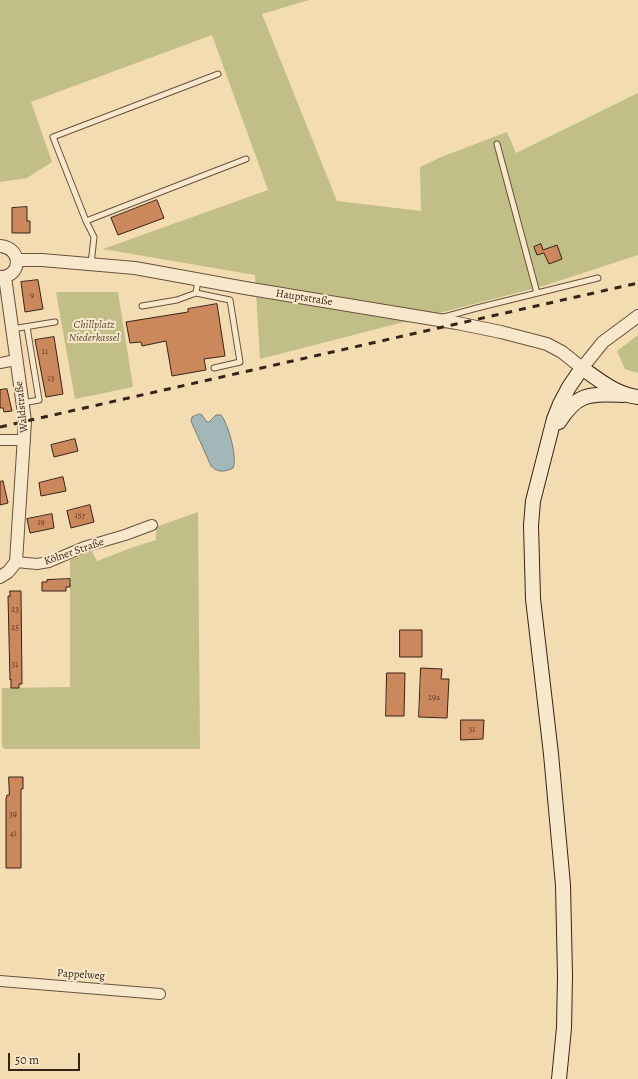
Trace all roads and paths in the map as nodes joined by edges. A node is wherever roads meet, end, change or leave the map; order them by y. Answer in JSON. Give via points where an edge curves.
{"nodes":[{"id":1,"x":218,"y":74,"type":"dead end"},
{"id":2,"x":497,"y":144,"type":"dead end"},
{"id":3,"x":246,"y":159,"type":"dead end"},
{"id":4,"x":86,"y":221,"type":"junction"},
{"id":5,"x":0,"y":246,"type":"edge"},
{"id":6,"x":17,"y":260,"type":"junction"},
{"id":7,"x":91,"y":264,"type":"junction"},
{"id":8,"x":2,"y":277,"type":"edge"},
{"id":9,"x":598,"y":278,"type":"dead end"},
{"id":10,"x":198,"y":280,"type":"junction"},
{"id":11,"x":196,"y":293,"type":"junction"},
{"id":12,"x":537,"y":293,"type":"junction"},
{"id":13,"x":142,"y":306,"type":"dead end"},
{"id":14,"x":638,"y":316,"type":"edge"},
{"id":15,"x":436,"y":320,"type":"junction"},
{"id":16,"x":55,"y":322,"type":"dead end"},
{"id":17,"x":27,"y":327,"type":"junction"},
{"id":18,"x":11,"y":329,"type":"junction"},
{"id":19,"x":16,"y":360,"type":"junction"},
{"id":20,"x":0,"y":363,"type":"edge"},
{"id":21,"x":214,"y":368,"type":"dead end"},
{"id":22,"x":582,"y":368,"type":"junction"},
{"id":23,"x":632,"y":396,"type":"edge"},
{"id":24,"x":22,"y":403,"type":"junction"},
{"id":25,"x":548,"y":437,"type":"junction"},
{"id":26,"x":0,"y":440,"type":"edge"},
{"id":27,"x":25,"y":440,"type":"junction"},
{"id":28,"x":152,"y":525,"type":"dead end"},
{"id":29,"x":16,"y":562,"type":"junction"},
{"id":30,"x":0,"y":577,"type":"edge"},
{"id":31,"x":0,"y":981,"type":"edge"},
{"id":32,"x":160,"y":994,"type":"dead end"},
{"id":33,"x":559,"y":1079,"type":"edge"}],
"edges":[{"from":1,"to":4,"type":"lane","via":[[54,137]]},
{"from":2,"to":12,"type":"lane"},
{"from":3,"to":4,"type":"lane"},
{"from":4,"to":7,"type":"lane","via":[[94,237]]},
{"from":5,"to":6,"type":"street","via":[[12,250]]},
{"from":6,"to":7,"type":"street","name":"Hauptstraße"},
{"from":6,"to":8,"type":"street","via":[[14,271]]},
{"from":7,"to":10,"type":"street","name":"Hauptstraße","via":[[135,268]]},
{"from":8,"to":18,"type":"street","name":"Waldstraße"},
{"from":9,"to":12,"type":"lane"},
{"from":10,"to":11,"type":"lane"},
{"from":10,"to":15,"type":"street","name":"Hauptstraße"},
{"from":11,"to":13,"type":"lane","via":[[177,300]]},
{"from":11,"to":21,"type":"lane","via":[[230,300],[240,362]]},
{"from":12,"to":15,"type":"lane"},
{"from":14,"to":22,"type":"street","via":[[603,342]]},
{"from":15,"to":22,"type":"street","name":"Hauptstraße","via":[[534,340],[562,352]]},
{"from":16,"to":17,"type":"lane"},
{"from":17,"to":18,"type":"lane"},
{"from":17,"to":24,"type":"lane","via":[[39,400]]},
{"from":18,"to":19,"type":"street","name":"Waldstraße"},
{"from":19,"to":20,"type":"street"},
{"from":19,"to":24,"type":"street","name":"Waldstraße"},
{"from":22,"to":23,"type":"main road","via":[[600,381]]},
{"from":22,"to":25,"type":"main road","via":[[560,404]]},
{"from":23,"to":25,"type":"main road","via":[[598,394],[577,400],[567,409]]},
{"from":24,"to":27,"type":"street","name":"Waldstraße","via":[[26,421]]},
{"from":25,"to":33,"type":"main road","via":[[533,501],[531,525],[533,600],[563,885],[564,1028]]},
{"from":26,"to":27,"type":"street"},
{"from":27,"to":29,"type":"street","name":"Waldstraße"},
{"from":28,"to":29,"type":"street","name":"Kölner Straße","via":[[84,547],[49,562]]},
{"from":29,"to":30,"type":"street"},
{"from":31,"to":32,"type":"street","name":"Pappelweg"}]}
